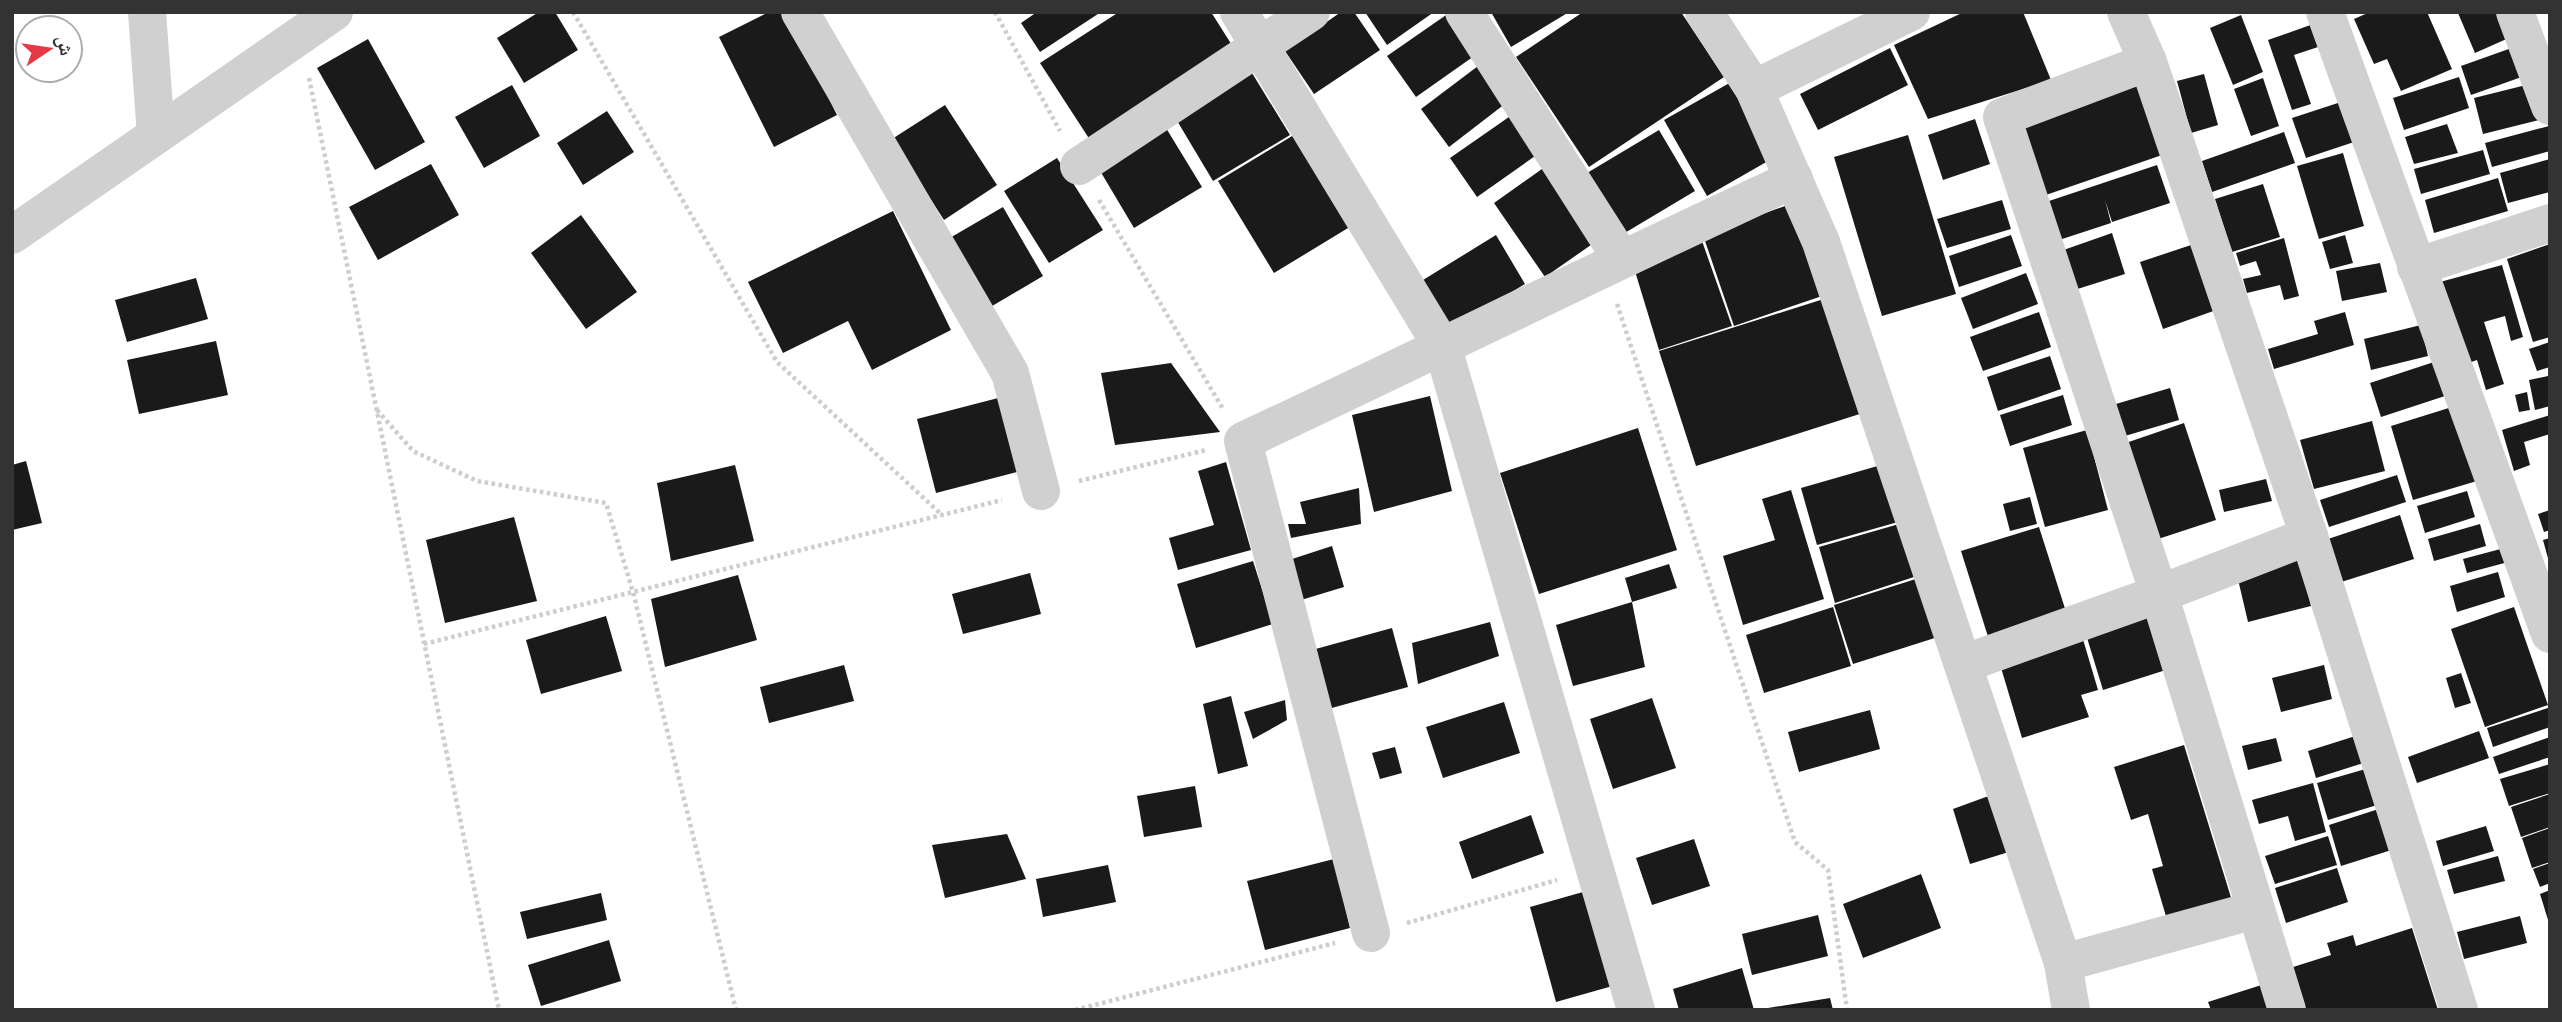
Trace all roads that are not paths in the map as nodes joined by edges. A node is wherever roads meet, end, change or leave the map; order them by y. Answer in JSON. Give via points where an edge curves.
{"nodes":[{"id":1,"x":147,"y":12,"type":"edge"},
{"id":2,"x":334,"y":12,"type":"edge"},
{"id":3,"x":800,"y":12,"type":"edge"},
{"id":4,"x":1239,"y":12,"type":"edge"},
{"id":5,"x":1311,"y":12,"type":"edge"},
{"id":6,"x":1464,"y":12,"type":"edge"},
{"id":7,"x":1704,"y":12,"type":"edge"},
{"id":8,"x":1912,"y":12,"type":"edge"},
{"id":9,"x":2126,"y":12,"type":"edge"},
{"id":10,"x":2325,"y":12,"type":"edge"},
{"id":11,"x":2515,"y":12,"type":"edge"},
{"id":12,"x":1261,"y":45,"type":"junction"},
{"id":13,"x":2148,"y":62,"type":"junction"},
{"id":14,"x":1754,"y":89,"type":"junction"},
{"id":15,"x":2550,"y":106,"type":"edge"},
{"id":16,"x":156,"y":135,"type":"junction"},
{"id":17,"x":1079,"y":166,"type":"road end"},
{"id":18,"x":1794,"y":179,"type":"junction"},
{"id":19,"x":2550,"y":223,"type":"edge"},
{"id":20,"x":12,"y":235,"type":"edge"},
{"id":21,"x":1613,"y":262,"type":"junction"},
{"id":22,"x":2416,"y":267,"type":"junction"},
{"id":23,"x":1443,"y":348,"type":"junction"},
{"id":24,"x":1041,"y":491,"type":"road end"},
{"id":25,"x":2309,"y":536,"type":"junction"},
{"id":26,"x":2159,"y":594,"type":"junction"},
{"id":27,"x":2550,"y":634,"type":"edge"},
{"id":28,"x":1963,"y":664,"type":"junction"},
{"id":29,"x":2255,"y":910,"type":"junction"},
{"id":30,"x":1371,"y":933,"type":"dead end"},
{"id":31,"x":2063,"y":964,"type":"junction"},
{"id":32,"x":1636,"y":1010,"type":"edge"},
{"id":33,"x":2071,"y":1010,"type":"edge"},
{"id":34,"x":2287,"y":1010,"type":"edge"},
{"id":35,"x":2459,"y":1010,"type":"edge"}],
"edges":[{"from":1,"to":16,"type":"street"},
{"from":2,"to":16,"type":"street"},
{"from":3,"to":24,"type":"street","via":[[1010,373]]},
{"from":4,"to":12,"type":"street"},
{"from":5,"to":12,"type":"street"},
{"from":6,"to":21,"type":"street"},
{"from":7,"to":14,"type":"street"},
{"from":8,"to":14,"type":"street"},
{"from":9,"to":13,"type":"street"},
{"from":10,"to":22,"type":"street"},
{"from":11,"to":15,"type":"street"},
{"from":12,"to":17,"type":"street"},
{"from":12,"to":23,"type":"street"},
{"from":13,"to":25,"type":"street"},
{"from":13,"to":26,"type":"street","via":[[2002,117]]},
{"from":14,"to":18,"type":"street"},
{"from":16,"to":20,"type":"street"},
{"from":18,"to":21,"type":"street"},
{"from":18,"to":28,"type":"street","via":[[1821,242]]},
{"from":19,"to":22,"type":"street"},
{"from":21,"to":23,"type":"street"},
{"from":22,"to":27,"type":"street"},
{"from":23,"to":30,"type":"street","via":[[1243,441]]},
{"from":23,"to":32,"type":"street"},
{"from":25,"to":26,"type":"street"},
{"from":25,"to":35,"type":"street"},
{"from":26,"to":28,"type":"street"},
{"from":26,"to":29,"type":"street"},
{"from":28,"to":31,"type":"street"},
{"from":29,"to":31,"type":"street"},
{"from":29,"to":34,"type":"street"},
{"from":31,"to":33,"type":"street"}]}
